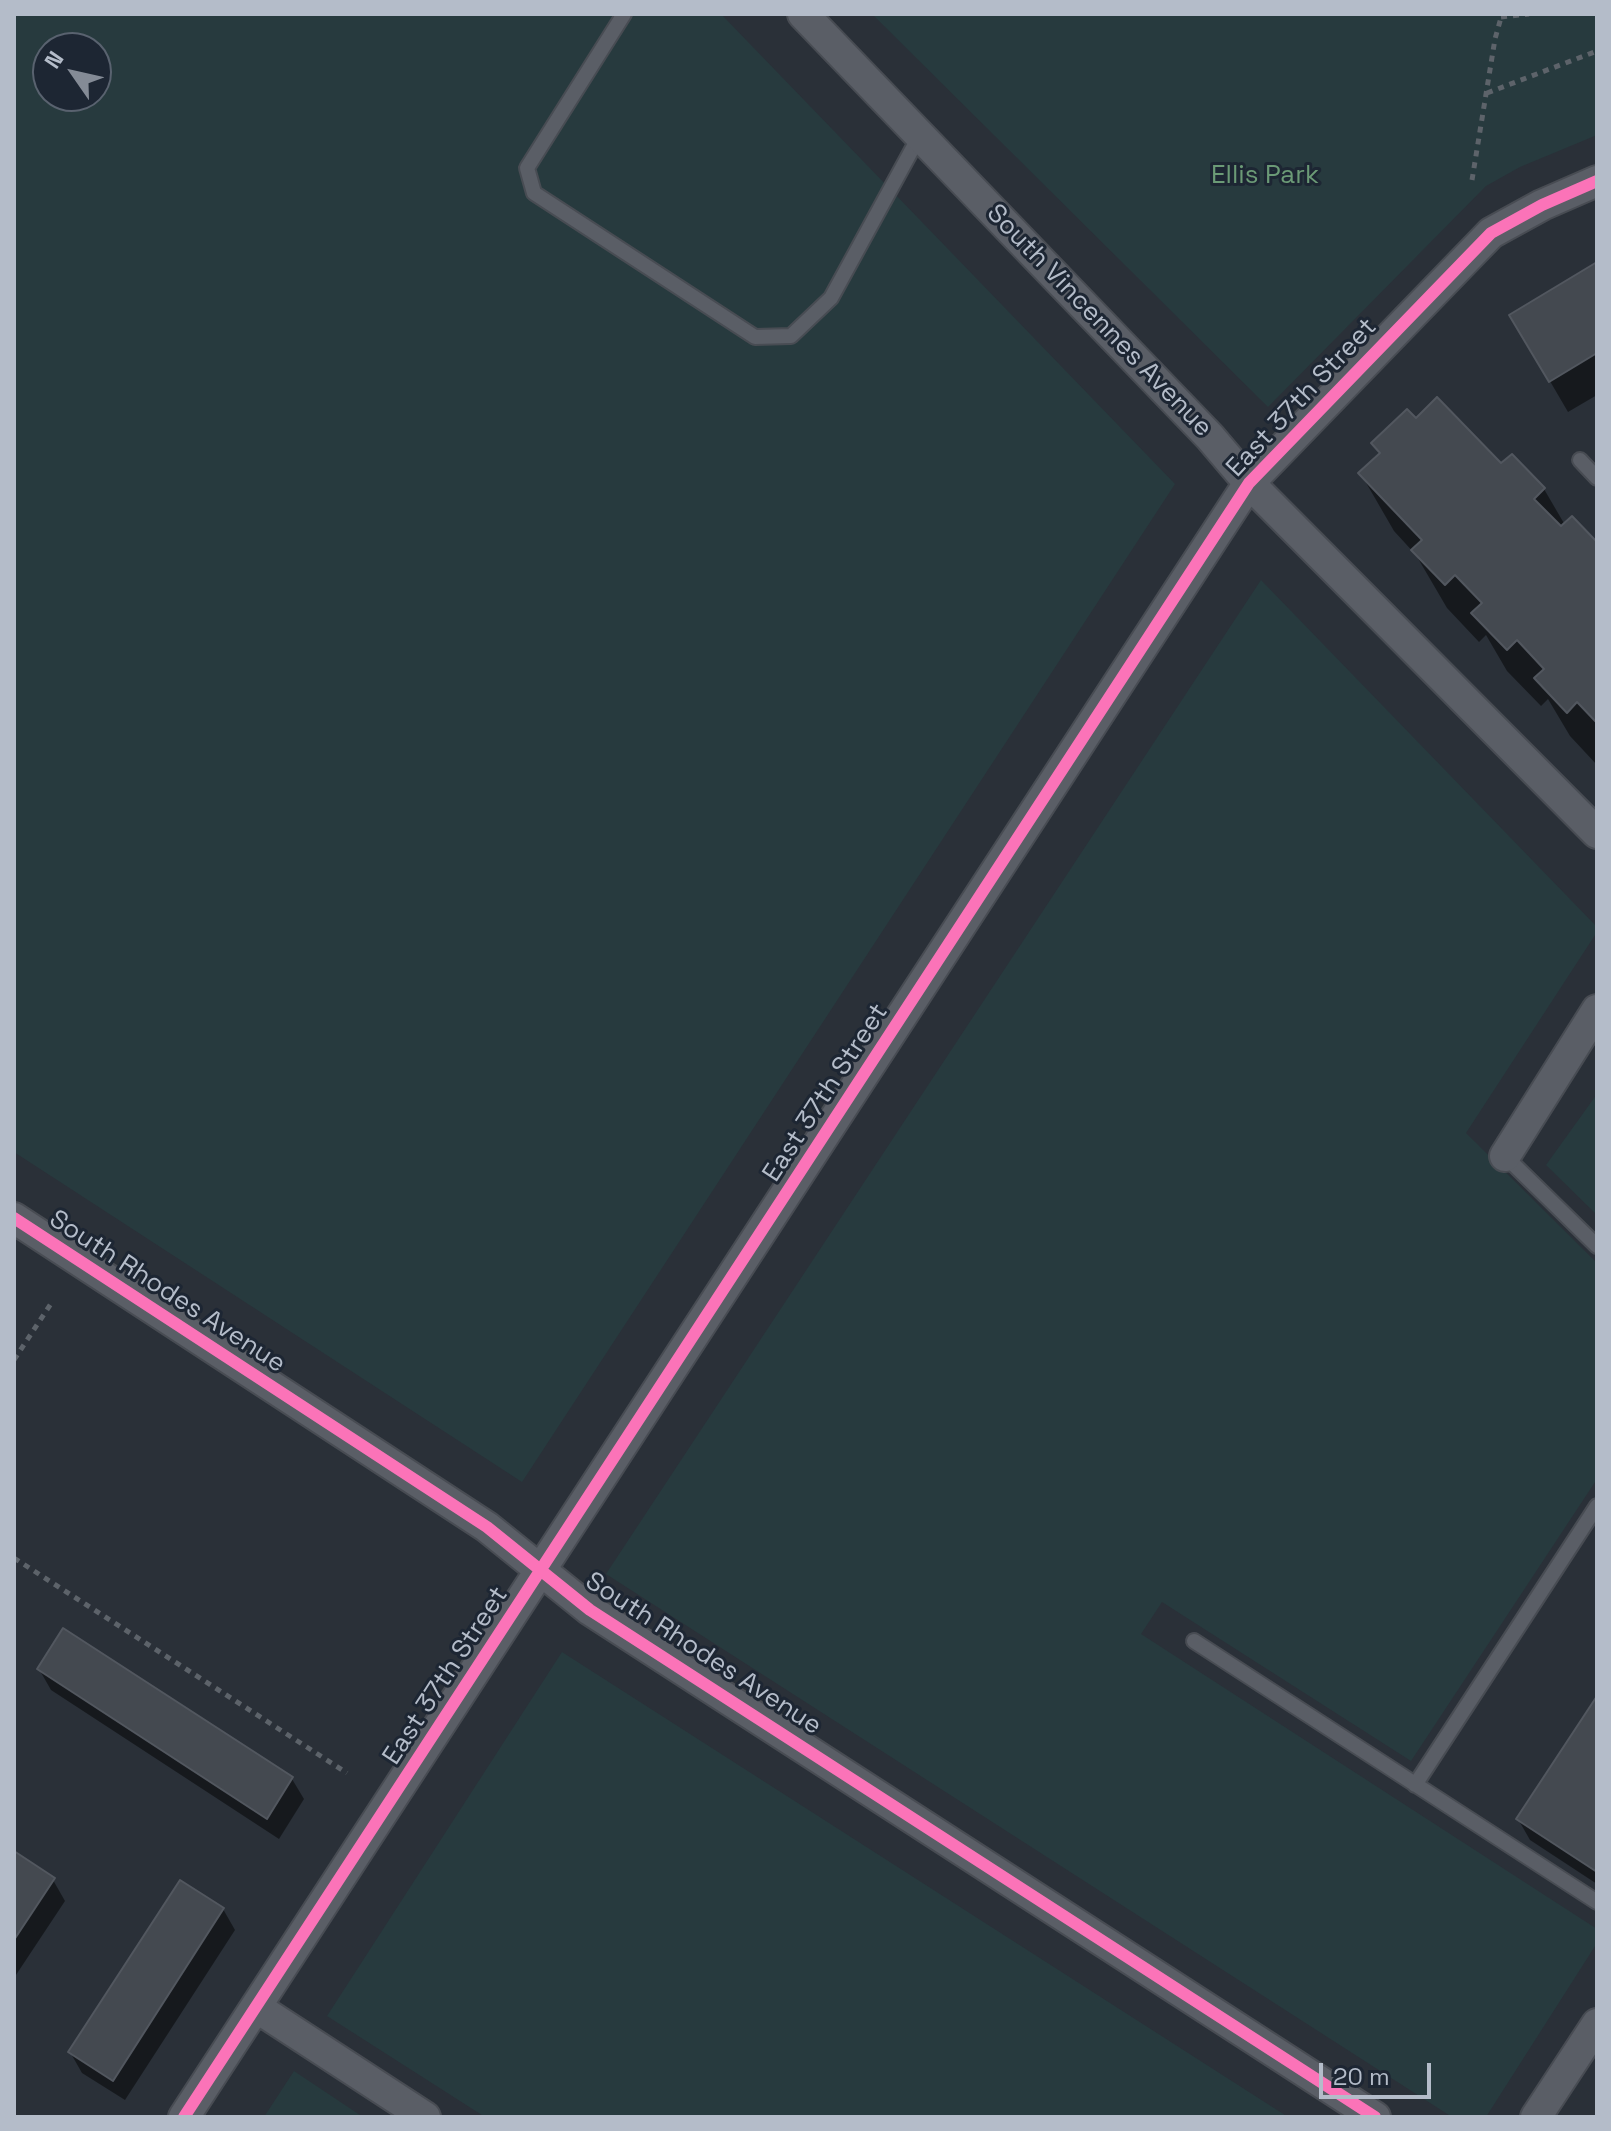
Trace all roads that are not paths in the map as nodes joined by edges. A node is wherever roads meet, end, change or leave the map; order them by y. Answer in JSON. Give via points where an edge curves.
{"nodes":[{"id":1,"x":624,"y":14,"type":"edge"},
{"id":2,"x":803,"y":14,"type":"edge"},
{"id":3,"x":920,"y":135,"type":"junction"},
{"id":4,"x":1597,"y":181,"type":"edge"},
{"id":5,"x":1580,"y":460,"type":"dead end"},
{"id":6,"x":1597,"y":478,"type":"edge"},
{"id":7,"x":1249,"y":483,"type":"junction"},
{"id":8,"x":1597,"y":833,"type":"edge"},
{"id":9,"x":1597,"y":1010,"type":"edge"},
{"id":10,"x":1505,"y":1156,"type":"joint"},
{"id":11,"x":14,"y":1218,"type":"edge"},
{"id":12,"x":1597,"y":1246,"type":"edge"},
{"id":13,"x":1597,"y":1506,"type":"edge"},
{"id":14,"x":541,"y":1571,"type":"junction"},
{"id":15,"x":1194,"y":1641,"type":"dead end"},
{"id":16,"x":1415,"y":1785,"type":"junction"},
{"id":17,"x":1597,"y":1902,"type":"edge"},
{"id":18,"x":256,"y":2007,"type":"junction"},
{"id":19,"x":1597,"y":2024,"type":"edge"},
{"id":20,"x":184,"y":2117,"type":"edge"},
{"id":21,"x":425,"y":2117,"type":"edge"},
{"id":22,"x":1375,"y":2117,"type":"edge"},
{"id":23,"x":1536,"y":2117,"type":"edge"}],
"edges":[{"from":1,"to":3,"type":"lane","via":[[527,168],[534,193],[755,337],[791,336],[831,298]]},
{"from":2,"to":3,"type":"street","name":"South Vincennes Avenue"},
{"from":3,"to":7,"type":"street","name":"South Vincennes Avenue"},
{"from":4,"to":7,"type":"street","name":"East 37th Street","via":[[1491,233]]},
{"from":5,"to":6,"type":"lane"},
{"from":7,"to":8,"type":"street","name":"South Vincennes Avenue"},
{"from":7,"to":14,"type":"street","name":"East 37th Street"},
{"from":9,"to":10,"type":"street"},
{"from":10,"to":12,"type":"lane"},
{"from":11,"to":14,"type":"street","name":"South Rhodes Avenue","via":[[487,1527]]},
{"from":13,"to":16,"type":"lane"},
{"from":14,"to":18,"type":"street","name":"East 37th Street"},
{"from":14,"to":22,"type":"street","name":"South Rhodes Avenue","via":[[590,1610]]},
{"from":15,"to":16,"type":"lane"},
{"from":16,"to":17,"type":"lane"},
{"from":18,"to":20,"type":"street","name":"East 37th Street"},
{"from":18,"to":21,"type":"street"},
{"from":19,"to":23,"type":"street"}]}
